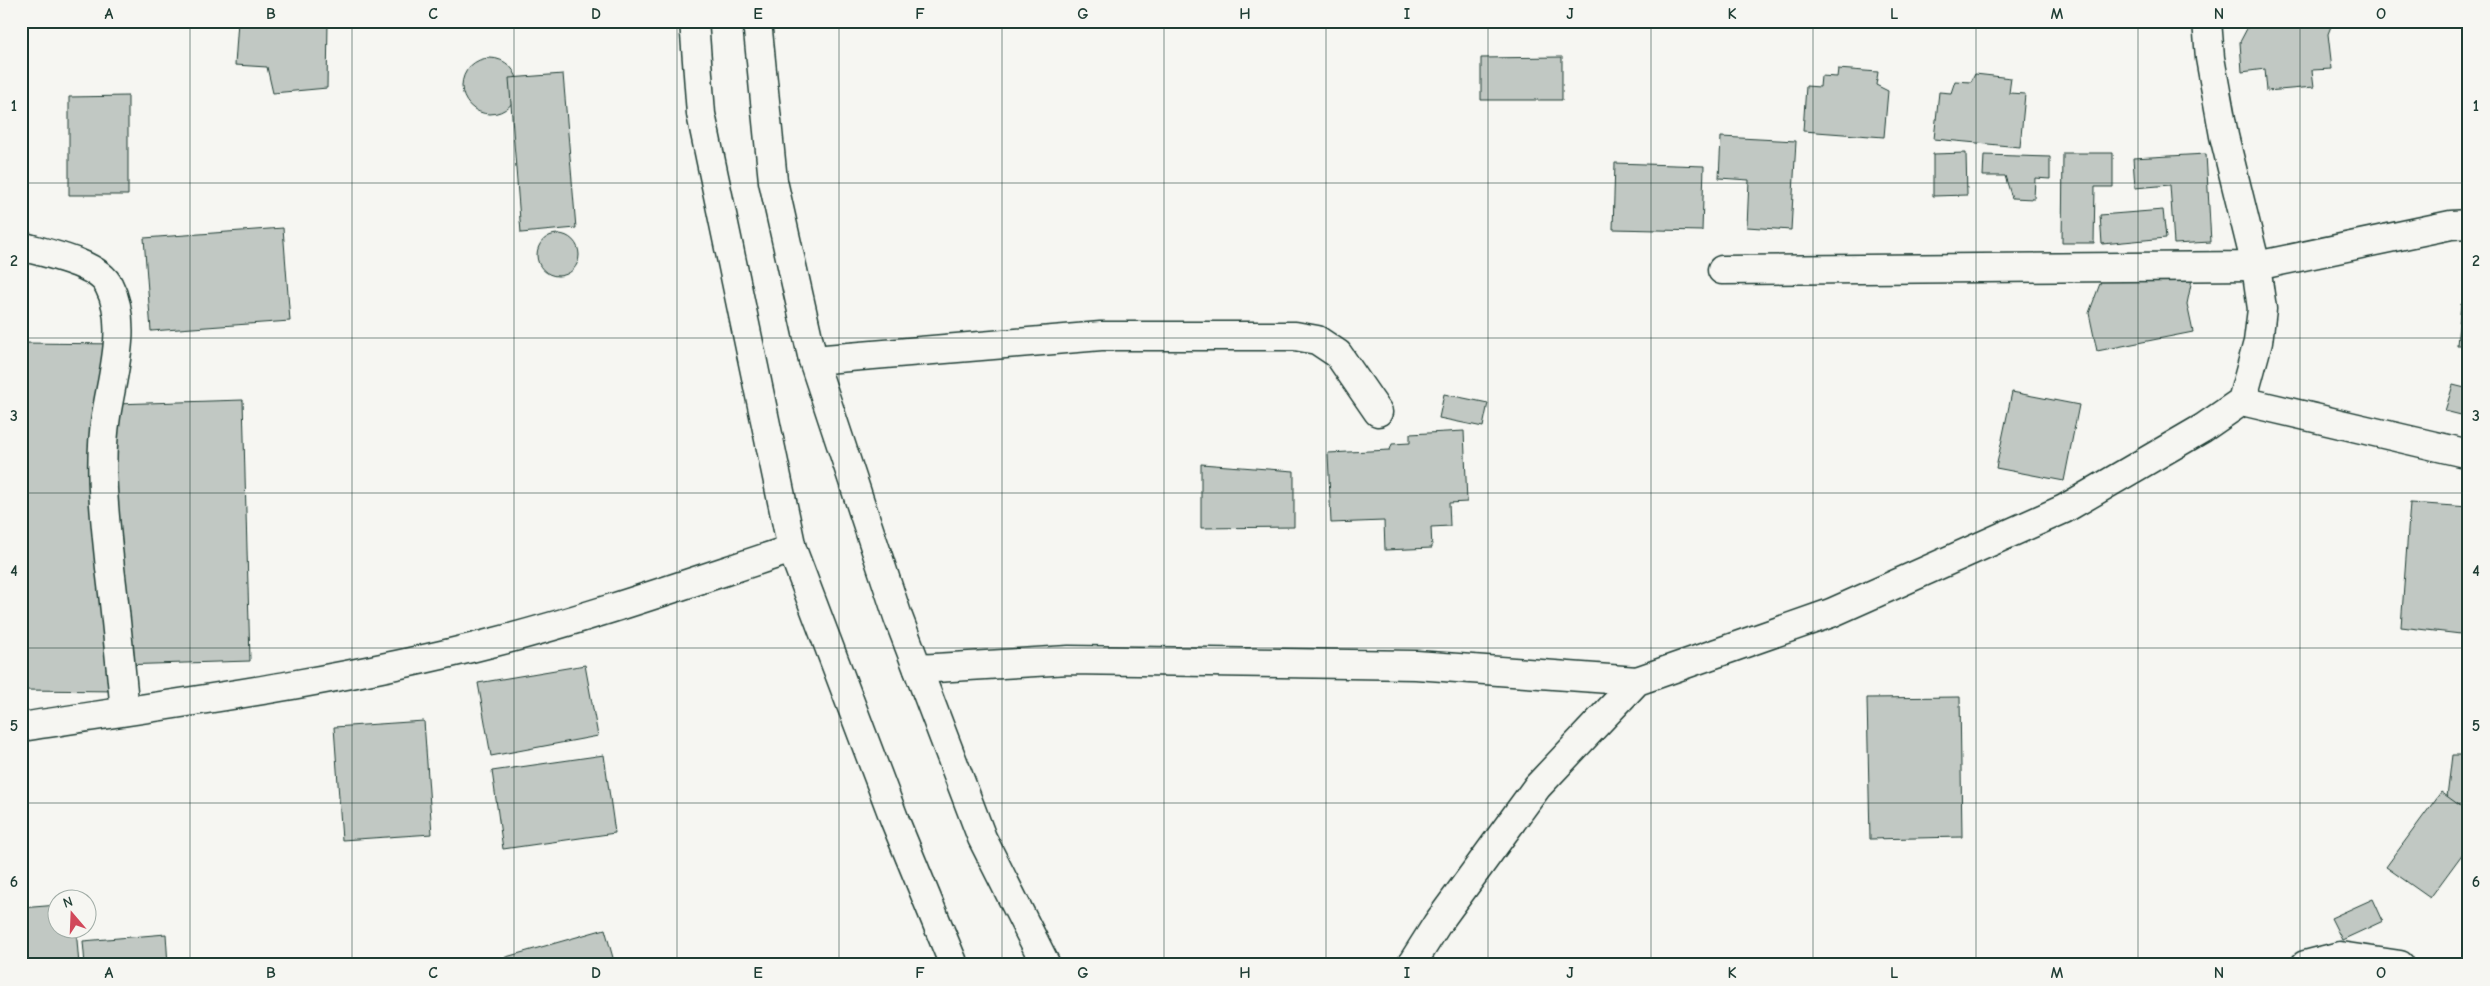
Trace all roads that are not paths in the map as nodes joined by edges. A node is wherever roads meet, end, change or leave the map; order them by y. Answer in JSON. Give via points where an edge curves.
{"nodes":[{"id":1,"x":694,"y":21,"type":"edge"},
{"id":2,"x":757,"y":21,"type":"edge"},
{"id":3,"x":2207,"y":21,"type":"edge"},
{"id":4,"x":2469,"y":224,"type":"edge"},
{"id":5,"x":21,"y":246,"type":"edge"},
{"id":6,"x":2256,"y":266,"type":"junction"},
{"id":7,"x":1722,"y":270,"type":"dead end"},
{"id":8,"x":813,"y":360,"type":"junction"},
{"id":9,"x":2242,"y":401,"type":"junction"},
{"id":10,"x":1378,"y":412,"type":"dead end"},
{"id":11,"x":2469,"y":454,"type":"edge"},
{"id":12,"x":792,"y":550,"type":"junction"},
{"id":13,"x":918,"y":669,"type":"junction"},
{"id":14,"x":1636,"y":681,"type":"junction"},
{"id":15,"x":125,"y":711,"type":"junction"},
{"id":16,"x":21,"y":727,"type":"edge"},
{"id":17,"x":954,"y":965,"type":"edge"},
{"id":18,"x":1046,"y":965,"type":"edge"},
{"id":19,"x":1412,"y":965,"type":"edge"},
{"id":20,"x":2305,"y":965,"type":"edge"},
{"id":21,"x":2400,"y":965,"type":"edge"}],
"edges":[{"from":1,"to":12,"type":"main road","via":[[701,114]]},
{"from":2,"to":8,"type":"main road","via":[[773,181]]},
{"from":3,"to":6,"type":"main road","via":[[2224,136]]},
{"from":4,"to":6,"type":"main road","via":[[2451,225]]},
{"from":5,"to":15,"type":"main road","via":[[90,267],[108,283],[115,300],[118,328],[101,461]]},
{"from":6,"to":7,"type":"main road"},
{"from":6,"to":9,"type":"main road","via":[[2262,308],[2258,342]]},
{"from":8,"to":10,"type":"main road","via":[[1102,336],[1295,336],[1317,340],[1338,354]]},
{"from":8,"to":13,"type":"main road"},
{"from":9,"to":11,"type":"main road"},
{"from":9,"to":14,"type":"main road","via":[[2203,428],[2064,509],[1831,613]]},
{"from":12,"to":15,"type":"main road","via":[[495,642],[307,683]]},
{"from":12,"to":17,"type":"main road","via":[[895,821]]},
{"from":13,"to":14,"type":"main road","via":[[1068,660],[1386,664]]},
{"from":13,"to":18,"type":"main road","via":[[982,838]]},
{"from":14,"to":19,"type":"main road","via":[[1537,787],[1437,924]]},
{"from":15,"to":16,"type":"main road"},
{"from":20,"to":21,"type":"main road","via":[[2340,956]]}]}
